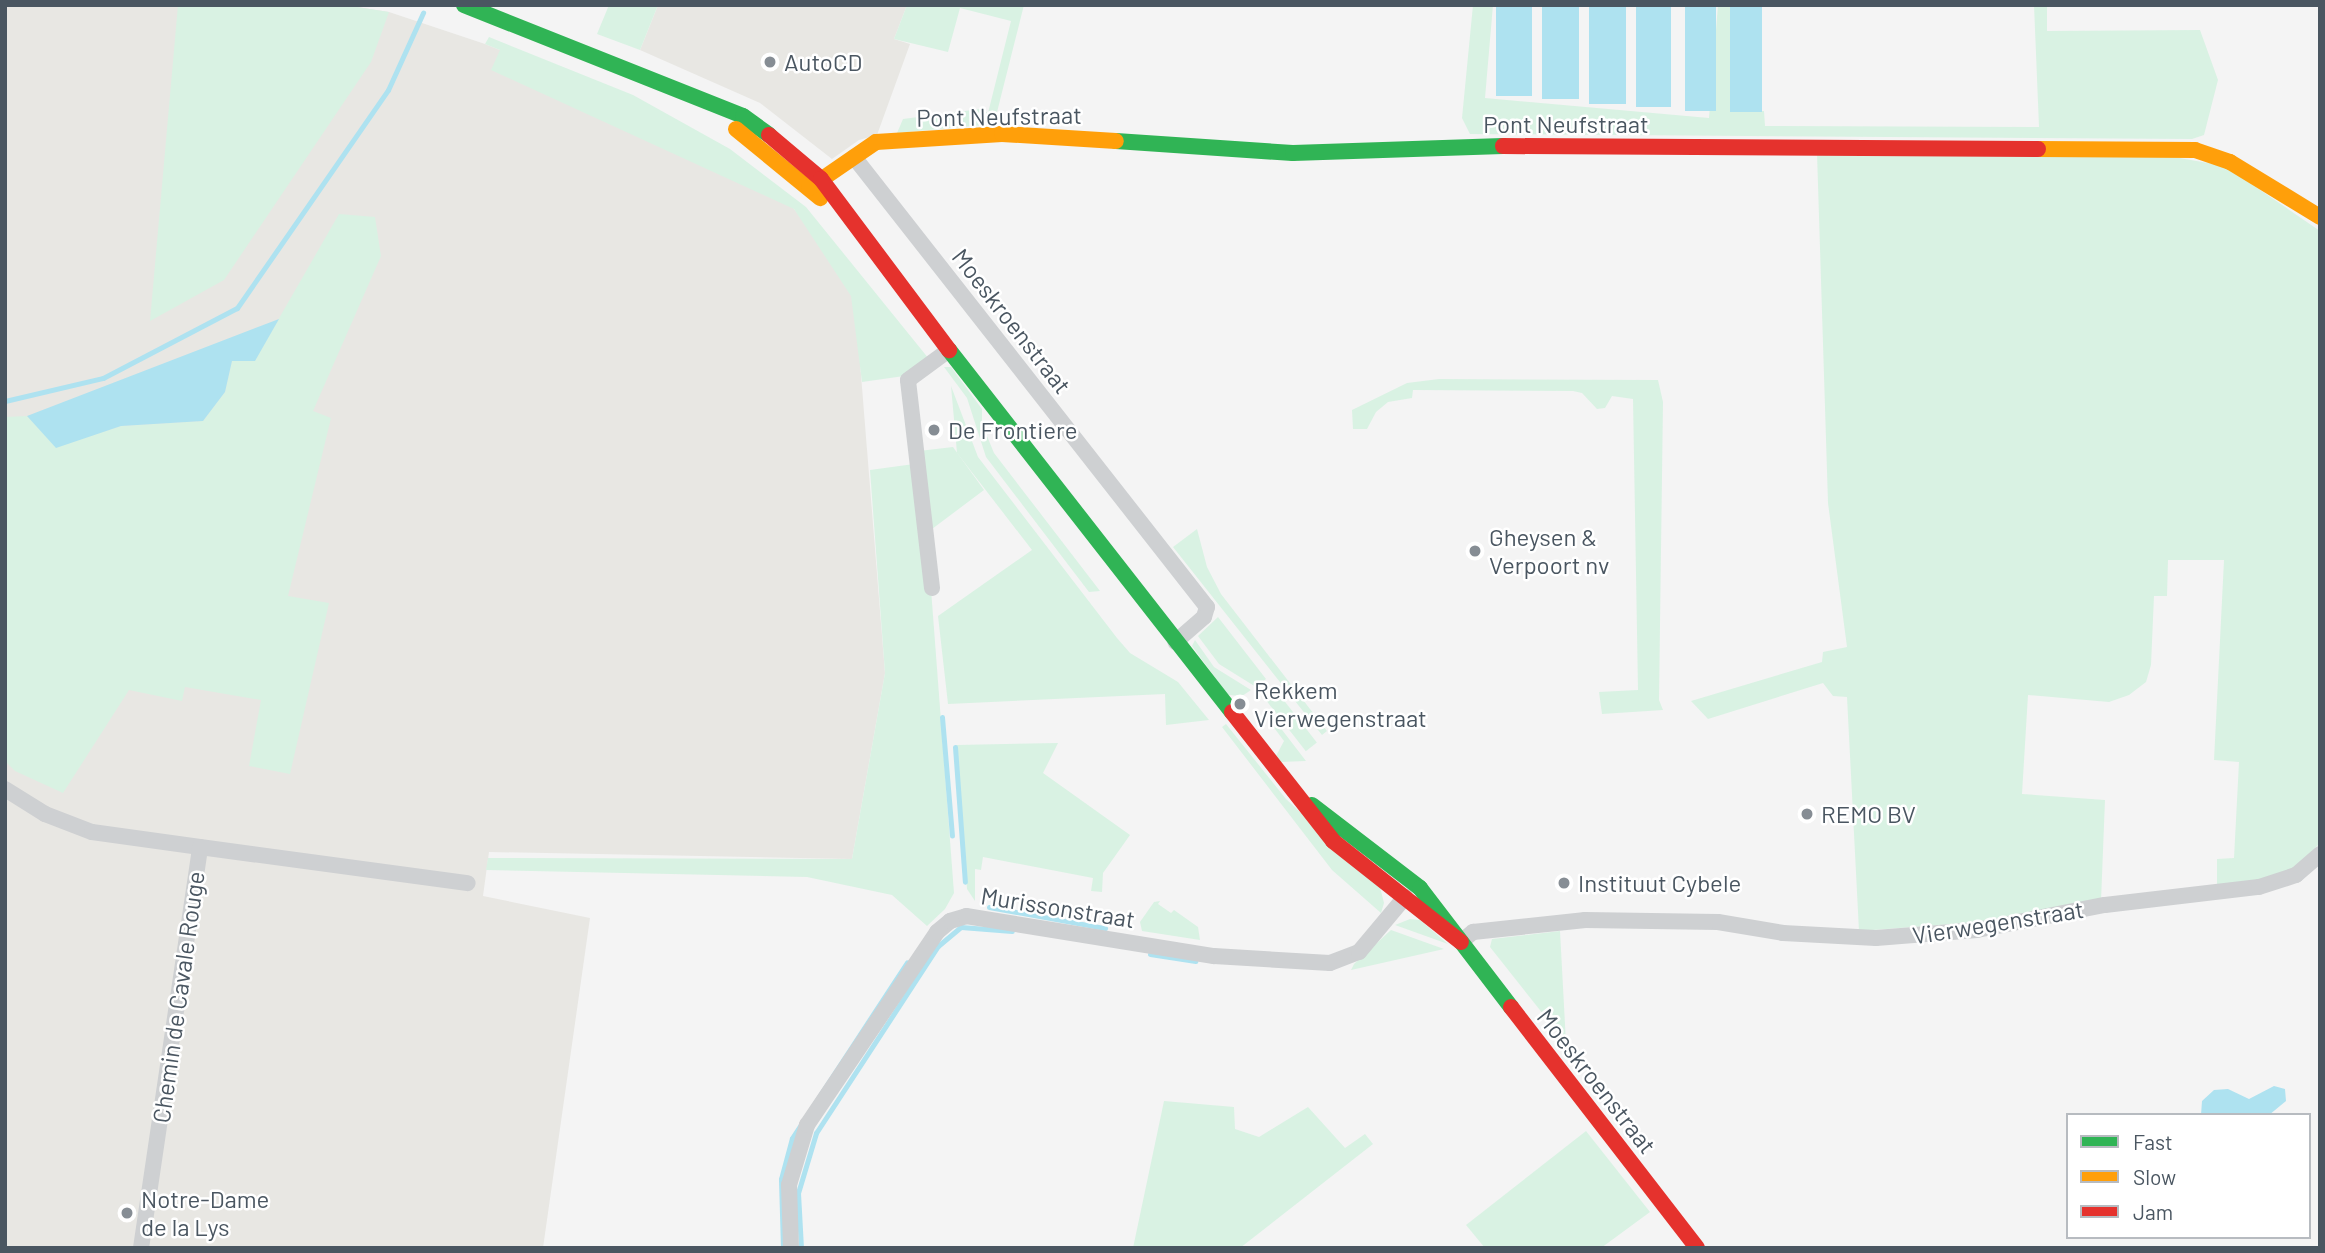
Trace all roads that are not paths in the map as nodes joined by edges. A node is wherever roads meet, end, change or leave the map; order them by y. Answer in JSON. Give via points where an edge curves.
{"nodes":[{"id":1,"x":464,"y":5,"type":"edge"},
{"id":2,"x":854,"y":157,"type":"junction"},
{"id":3,"x":815,"y":183,"type":"junction"},
{"id":4,"x":2320,"y":218,"type":"edge"},
{"id":5,"x":949,"y":350,"type":"junction"},
{"id":6,"x":932,"y":588,"type":"dead end"},
{"id":7,"x":1175,"y":642,"type":"junction"},
{"id":8,"x":5,"y":789,"type":"edge"},
{"id":9,"x":1291,"y":792,"type":"junction"},
{"id":10,"x":200,"y":848,"type":"junction"},
{"id":11,"x":2320,"y":854,"type":"edge"},
{"id":12,"x":468,"y":883,"type":"dead end"},
{"id":13,"x":1420,"y":888,"type":"junction"},
{"id":14,"x":1405,"y":897,"type":"junction"},
{"id":15,"x":1461,"y":943,"type":"junction"},
{"id":16,"x":141,"y":1248,"type":"edge"},
{"id":17,"x":791,"y":1248,"type":"edge"},
{"id":18,"x":1697,"y":1248,"type":"edge"}],
"edges":[{"from":1,"to":3,"type":"main road","name":"Moeskroenstraat","via":[[743,116],[776,138]]},
{"from":2,"to":3,"type":"main road","name":"Pont Neufstraat"},
{"from":2,"to":4,"type":"main road","name":"Pont Neufstraat","via":[[876,142],[1002,134],[1293,153],[1400,153],[1455,146],[2195,150],[2230,162]]},
{"from":2,"to":7,"type":"street","name":"Moeskroenstraat","via":[[1207,607],[1204,617]]},
{"from":3,"to":5,"type":"main road","name":"Moeskroenstraat"},
{"from":5,"to":6,"type":"street","via":[[908,380]]},
{"from":5,"to":7,"type":"main road","name":"Moeskroenstraat"},
{"from":7,"to":9,"type":"main road","name":"Moeskroenstraat"},
{"from":8,"to":10,"type":"street","via":[[44,814],[92,832]]},
{"from":9,"to":13,"type":"main road","name":"Moeskroenstraat","via":[[1382,855]]},
{"from":9,"to":14,"type":"main road","name":"Moeskroenstraat","via":[[1333,841]]},
{"from":10,"to":12,"type":"street","name":"Chemin de Cavale Rouge"},
{"from":10,"to":16,"type":"street","name":"Chemin de Cavale Rouge"},
{"from":11,"to":15,"type":"street","name":"Vierwegenstraat","via":[[2296,875],[2259,887],[2105,905],[1977,930],[1876,938],[1783,933],[1718,922],[1585,920],[1473,932]]},
{"from":13,"to":14,"type":"main road","name":"Murissonstraat"},
{"from":13,"to":15,"type":"main road","name":"Moeskroenstraat"},
{"from":14,"to":15,"type":"main road","name":"Moeskroenstraat"},
{"from":14,"to":17,"type":"street","name":"Murissonstraat","via":[[1359,951],[1330,963],[1214,956],[966,916],[950,921],[937,932],[807,1125],[789,1185]]},
{"from":15,"to":18,"type":"main road","name":"Moeskroenstraat"}]}
